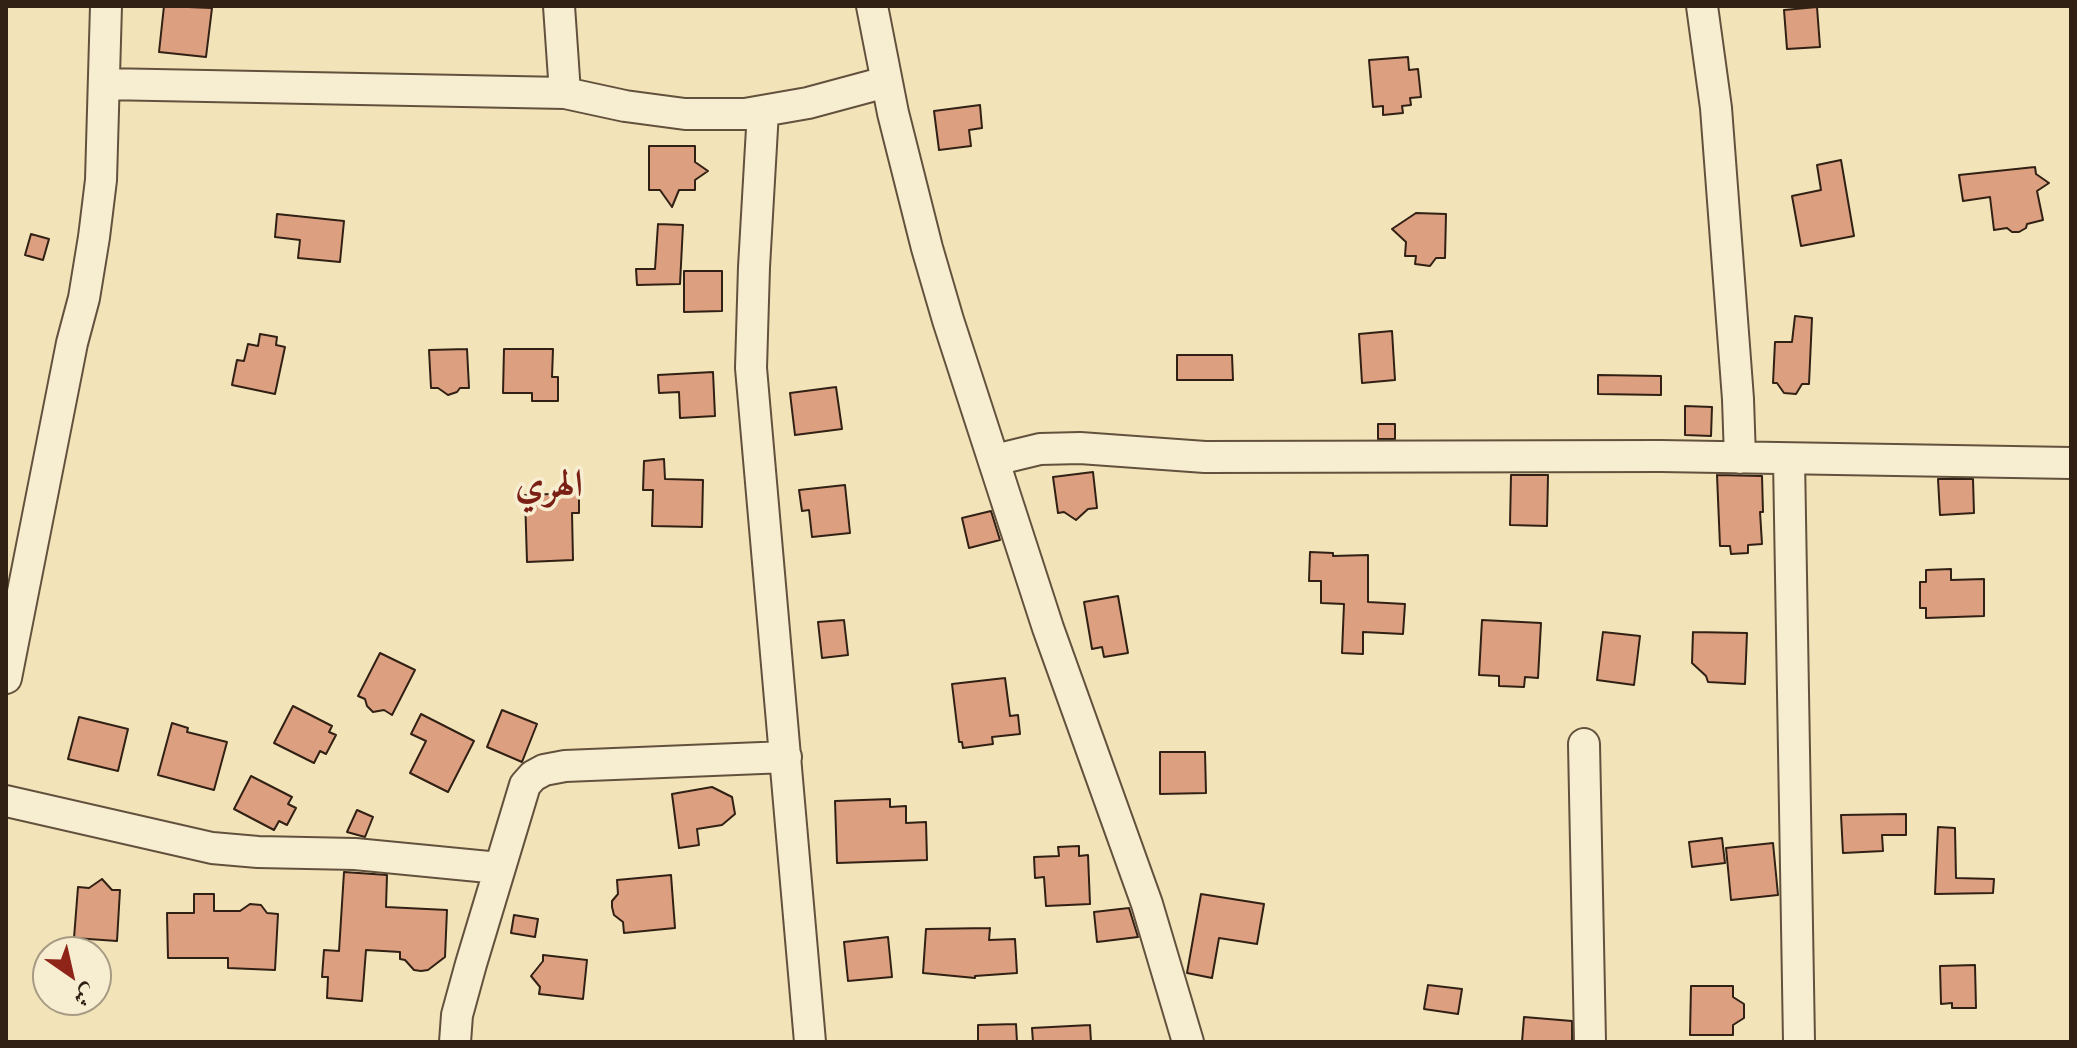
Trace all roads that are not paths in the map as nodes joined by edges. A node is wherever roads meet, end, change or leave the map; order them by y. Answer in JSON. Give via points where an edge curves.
{"nodes":[{"id":1,"x":106,"y":6,"type":"edge"},
{"id":2,"x":559,"y":6,"type":"edge"},
{"id":3,"x":872,"y":6,"type":"edge"},
{"id":4,"x":1702,"y":6,"type":"edge"},
{"id":5,"x":886,"y":82,"type":"junction"},
{"id":6,"x":104,"y":84,"type":"junction"},
{"id":7,"x":565,"y":93,"type":"junction"},
{"id":8,"x":763,"y":111,"type":"junction"},
{"id":9,"x":1740,"y":458,"type":"junction"},
{"id":10,"x":1789,"y":459,"type":"junction"},
{"id":11,"x":994,"y":462,"type":"junction"},
{"id":12,"x":2071,"y":463,"type":"edge"},
{"id":13,"x":6,"y":678,"type":"edge"},
{"id":14,"x":1584,"y":744,"type":"dead end"},
{"id":15,"x":786,"y":757,"type":"junction"},
{"id":16,"x":6,"y":801,"type":"edge"},
{"id":17,"x":499,"y":868,"type":"junction"},
{"id":18,"x":455,"y":1042,"type":"edge"},
{"id":19,"x":810,"y":1042,"type":"edge"},
{"id":20,"x":1188,"y":1042,"type":"edge"},
{"id":21,"x":1590,"y":1042,"type":"edge"},
{"id":22,"x":1799,"y":1042,"type":"edge"}],
"edges":[{"from":1,"to":6,"type":"street"},
{"from":2,"to":7,"type":"street"},
{"from":3,"to":5,"type":"street"},
{"from":4,"to":9,"type":"street","via":[[1716,108]]},
{"from":5,"to":8,"type":"street"},
{"from":5,"to":11,"type":"street","via":[[927,248]]},
{"from":6,"to":7,"type":"street"},
{"from":6,"to":13,"type":"street","via":[[101,180],[84,298]]},
{"from":7,"to":8,"type":"street","via":[[685,114]]},
{"from":8,"to":15,"type":"street","via":[[751,368]]},
{"from":9,"to":10,"type":"street"},
{"from":9,"to":11,"type":"street","via":[[1205,457],[1080,448],[1040,449]]},
{"from":10,"to":12,"type":"street"},
{"from":10,"to":22,"type":"street"},
{"from":11,"to":20,"type":"street","via":[[1147,904]]},
{"from":14,"to":21,"type":"street"},
{"from":15,"to":17,"type":"street","via":[[544,770],[525,785]]},
{"from":15,"to":19,"type":"street"},
{"from":16,"to":17,"type":"street","via":[[212,848]]},
{"from":17,"to":18,"type":"street","via":[[457,1015]]}]}
